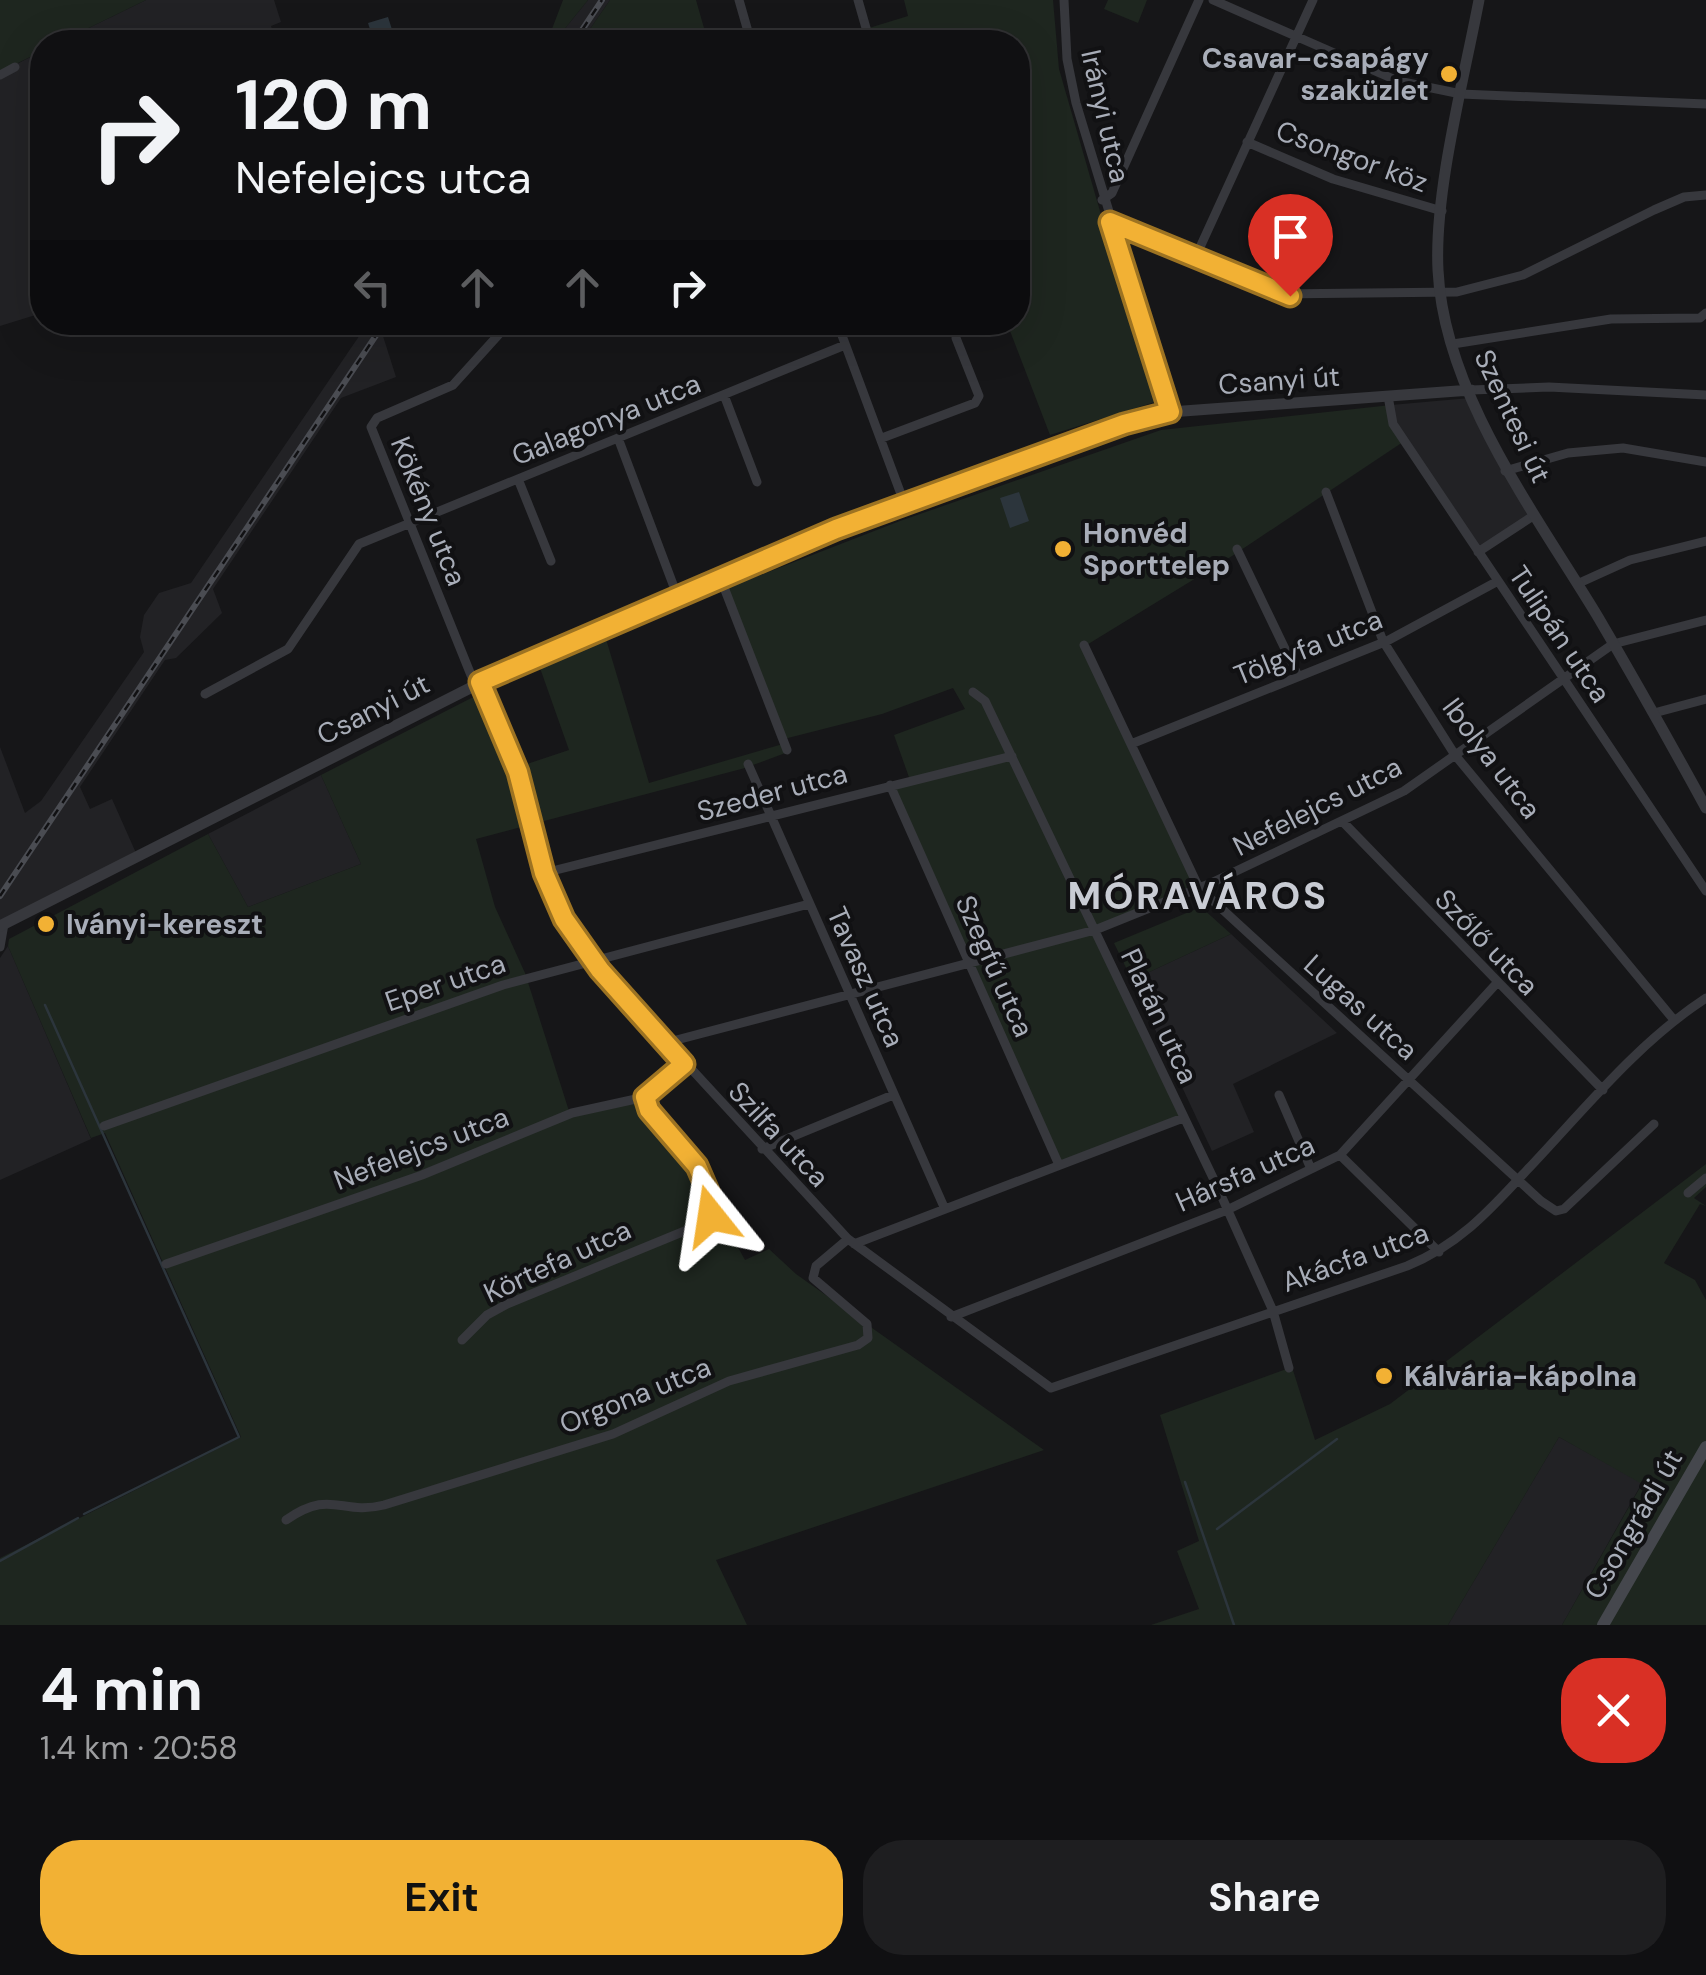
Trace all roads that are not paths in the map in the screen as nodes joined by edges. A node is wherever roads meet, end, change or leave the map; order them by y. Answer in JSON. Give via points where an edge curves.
{"nodes":[{"id":1,"x":739,"y":0,"type":"edge"},
{"id":2,"x":858,"y":0,"type":"edge"},
{"id":3,"x":1064,"y":0,"type":"edge"},
{"id":4,"x":1199,"y":0,"type":"edge"},
{"id":5,"x":1213,"y":0,"type":"edge"},
{"id":6,"x":1313,"y":0,"type":"edge"},
{"id":7,"x":1478,"y":0,"type":"edge"},
{"id":8,"x":748,"y":30,"type":"edge"},
{"id":9,"x":867,"y":30,"type":"edge"},
{"id":10,"x":1296,"y":38,"type":"junction"},
{"id":11,"x":15,"y":67,"type":"dead end"},
{"id":12,"x":0,"y":75,"type":"edge"},
{"id":13,"x":1461,"y":94,"type":"junction"},
{"id":14,"x":1706,"y":104,"type":"edge"},
{"id":15,"x":1248,"y":142,"type":"junction"},
{"id":16,"x":1706,"y":195,"type":"edge"},
{"id":17,"x":1102,"y":200,"type":"junction"},
{"id":18,"x":1442,"y":211,"type":"junction"},
{"id":19,"x":1110,"y":222,"type":"junction"},
{"id":20,"x":1196,"y":256,"type":"junction"},
{"id":21,"x":1440,"y":292,"type":"junction"},
{"id":22,"x":1704,"y":318,"type":"edge"},
{"id":23,"x":499,"y":335,"type":"edge"},
{"id":24,"x":842,"y":335,"type":"edge"},
{"id":25,"x":956,"y":338,"type":"dead end"},
{"id":26,"x":1453,"y":344,"type":"junction"},
{"id":27,"x":845,"y":345,"type":"junction"},
{"id":28,"x":1471,"y":390,"type":"junction"},
{"id":29,"x":724,"y":395,"type":"junction"},
{"id":30,"x":1706,"y":395,"type":"edge"},
{"id":31,"x":1388,"y":396,"type":"junction"},
{"id":32,"x":1170,"y":412,"type":"junction"},
{"id":33,"x":618,"y":438,"type":"junction"},
{"id":34,"x":882,"y":438,"type":"junction"},
{"id":35,"x":1706,"y":462,"type":"edge"},
{"id":36,"x":1505,"y":471,"type":"junction"},
{"id":37,"x":518,"y":479,"type":"junction"},
{"id":38,"x":757,"y":482,"type":"dead end"},
{"id":39,"x":1326,"y":492,"type":"dead end"},
{"id":40,"x":905,"y":505,"type":"junction"},
{"id":41,"x":1533,"y":516,"type":"junction"},
{"id":42,"x":410,"y":524,"type":"junction"},
{"id":43,"x":1706,"y":541,"type":"edge"},
{"id":44,"x":1237,"y":550,"type":"dead end"},
{"id":45,"x":1478,"y":552,"type":"junction"},
{"id":46,"x":551,"y":561,"type":"dead end"},
{"id":47,"x":720,"y":577,"type":"junction"},
{"id":48,"x":1498,"y":582,"type":"junction"},
{"id":49,"x":1577,"y":584,"type":"junction"},
{"id":50,"x":676,"y":595,"type":"junction"},
{"id":51,"x":1706,"y":620,"type":"edge"},
{"id":52,"x":1384,"y":642,"type":"junction"},
{"id":53,"x":1613,"y":644,"type":"junction"},
{"id":54,"x":1084,"y":645,"type":"dead end"},
{"id":55,"x":1298,"y":676,"type":"junction"},
{"id":56,"x":1562,"y":678,"type":"junction"},
{"id":57,"x":477,"y":684,"type":"junction"},
{"id":58,"x":973,"y":692,"type":"dead end"},
{"id":59,"x":205,"y":694,"type":"dead end"},
{"id":60,"x":1706,"y":699,"type":"edge"},
{"id":61,"x":1654,"y":713,"type":"junction"},
{"id":62,"x":1131,"y":744,"type":"junction"},
{"id":63,"x":787,"y":750,"type":"dead end"},
{"id":64,"x":1455,"y":755,"type":"junction"},
{"id":65,"x":1012,"y":756,"type":"junction"},
{"id":66,"x":748,"y":764,"type":"dead end"},
{"id":67,"x":890,"y":785,"type":"junction"},
{"id":68,"x":1706,"y":808,"type":"edge"},
{"id":69,"x":768,"y":816,"type":"junction"},
{"id":70,"x":1343,"y":822,"type":"junction"},
{"id":71,"x":544,"y":873,"type":"junction"},
{"id":72,"x":1199,"y":888,"type":"junction"},
{"id":73,"x":1706,"y":891,"type":"edge"},
{"id":74,"x":809,"y":904,"type":"junction"},
{"id":75,"x":2,"y":925,"type":"edge"},
{"id":76,"x":1095,"y":930,"type":"junction"},
{"id":77,"x":0,"y":947,"type":"edge"},
{"id":78,"x":592,"y":960,"type":"junction"},
{"id":79,"x":969,"y":964,"type":"junction"},
{"id":80,"x":1496,"y":984,"type":"junction"},
{"id":81,"x":849,"y":995,"type":"junction"},
{"id":82,"x":1706,"y":998,"type":"edge"},
{"id":83,"x":1674,"y":1020,"type":"junction"},
{"id":84,"x":665,"y":1043,"type":"junction"},
{"id":85,"x":684,"y":1064,"type":"junction"},
{"id":86,"x":1409,"y":1081,"type":"junction"},
{"id":87,"x":1603,"y":1090,"type":"junction"},
{"id":88,"x":893,"y":1095,"type":"junction"},
{"id":89,"x":1279,"y":1096,"type":"dead end"},
{"id":90,"x":645,"y":1097,"type":"junction"},
{"id":91,"x":1184,"y":1118,"type":"junction"},
{"id":92,"x":1654,"y":1124,"type":"dead end"},
{"id":93,"x":104,"y":1126,"type":"dead end"},
{"id":94,"x":762,"y":1149,"type":"junction"},
{"id":95,"x":1340,"y":1155,"type":"junction"},
{"id":96,"x":1059,"y":1165,"type":"junction"},
{"id":97,"x":1311,"y":1169,"type":"junction"},
{"id":98,"x":1706,"y":1178,"type":"edge"},
{"id":99,"x":1518,"y":1179,"type":"junction"},
{"id":100,"x":1688,"y":1192,"type":"dead end"},
{"id":101,"x":944,"y":1207,"type":"junction"},
{"id":102,"x":1227,"y":1210,"type":"junction"},
{"id":103,"x":851,"y":1242,"type":"junction"},
{"id":104,"x":1440,"y":1252,"type":"junction"},
{"id":105,"x":166,"y":1264,"type":"dead end"},
{"id":106,"x":1273,"y":1311,"type":"junction"},
{"id":107,"x":951,"y":1317,"type":"junction"},
{"id":108,"x":462,"y":1340,"type":"dead end"},
{"id":109,"x":1289,"y":1368,"type":"dead end"},
{"id":110,"x":1051,"y":1388,"type":"joint"},
{"id":111,"x":1706,"y":1448,"type":"edge"},
{"id":112,"x":286,"y":1520,"type":"dead end"},
{"id":113,"x":1603,"y":1625,"type":"edge"}],
"edges":[{"from":1,"to":8,"type":"street"},
{"from":2,"to":9,"type":"street"},
{"from":3,"to":17,"type":"street","name":"Irányi utca","via":[[1066,59]]},
{"from":4,"to":17,"type":"street","via":[[1112,193]]},
{"from":5,"to":10,"type":"street"},
{"from":6,"to":10,"type":"street"},
{"from":7,"to":13,"type":"street","name":"Szentesi út"},
{"from":10,"to":13,"type":"street","via":[[1398,82]]},
{"from":10,"to":15,"type":"street"},
{"from":11,"to":12,"type":"street"},
{"from":13,"to":14,"type":"street"},
{"from":13,"to":18,"type":"street","name":"Szentesi út"},
{"from":15,"to":18,"type":"street","name":"Csongor köz","via":[[1333,178]]},
{"from":15,"to":20,"type":"street"},
{"from":16,"to":21,"type":"street","via":[[1654,210],[1522,275]]},
{"from":17,"to":19,"type":"street","name":"Irányi utca"},
{"from":18,"to":21,"type":"street","name":"Szentesi út"},
{"from":19,"to":20,"type":"street"},
{"from":19,"to":32,"type":"street","name":"Irányi utca"},
{"from":20,"to":21,"type":"street","via":[[1276,294]]},
{"from":21,"to":26,"type":"street","name":"Szentesi út"},
{"from":22,"to":26,"type":"street","via":[[1612,319]]},
{"from":23,"to":42,"type":"street","name":"Kökény utca","via":[[465,376],[377,418],[371,427]]},
{"from":24,"to":27,"type":"street"},
{"from":25,"to":34,"type":"street","via":[[975,403]]},
{"from":26,"to":28,"type":"street","name":"Szentesi út"},
{"from":27,"to":29,"type":"street","name":"Galagonya utca"},
{"from":27,"to":34,"type":"street"},
{"from":28,"to":30,"type":"street"},
{"from":28,"to":31,"type":"street","name":"Csanyi út"},
{"from":28,"to":36,"type":"street","name":"Szentesi út"},
{"from":29,"to":33,"type":"street","name":"Galagonya utca"},
{"from":29,"to":38,"type":"street"},
{"from":31,"to":32,"type":"street","name":"Csanyi út"},
{"from":31,"to":45,"type":"street","name":"Tulipán utca","via":[[1397,430]]},
{"from":32,"to":40,"type":"street","name":"Csanyi út"},
{"from":33,"to":37,"type":"street","name":"Galagonya utca"},
{"from":33,"to":50,"type":"street"},
{"from":34,"to":40,"type":"street"},
{"from":35,"to":36,"type":"street","via":[[1623,448],[1568,453]]},
{"from":36,"to":41,"type":"street","name":"Szentesi út"},
{"from":37,"to":42,"type":"street","name":"Galagonya utca"},
{"from":37,"to":46,"type":"street"},
{"from":39,"to":52,"type":"street","name":"Ibolya utca"},
{"from":40,"to":47,"type":"street","name":"Csanyi út"},
{"from":41,"to":45,"type":"street"},
{"from":41,"to":49,"type":"street","name":"Szentesi út"},
{"from":42,"to":57,"type":"street","name":"Kökény utca"},
{"from":42,"to":59,"type":"street","name":"Galagonya utca","via":[[354,548],[288,650]]},
{"from":43,"to":49,"type":"street","via":[[1630,560]]},
{"from":44,"to":55,"type":"street"},
{"from":45,"to":48,"type":"street","name":"Tulipán utca"},
{"from":47,"to":50,"type":"street","name":"Csanyi út"},
{"from":47,"to":63,"type":"street"},
{"from":48,"to":52,"type":"street","name":"Tölgyfa utca"},
{"from":48,"to":56,"type":"street","name":"Tulipán utca"},
{"from":49,"to":53,"type":"street","name":"Szentesi út"},
{"from":50,"to":57,"type":"street","name":"Csanyi út"},
{"from":51,"to":53,"type":"street","name":"Nefelejcs utca"},
{"from":52,"to":55,"type":"street","name":"Tölgyfa utca"},
{"from":52,"to":64,"type":"street","name":"Ibolya utca"},
{"from":53,"to":56,"type":"street","name":"Nefelejcs utca"},
{"from":53,"to":61,"type":"street","name":"Szentesi út"},
{"from":54,"to":62,"type":"street","name":"Lugas utca"},
{"from":55,"to":62,"type":"street","name":"Tölgyfa utca"},
{"from":56,"to":64,"type":"street","name":"Nefelejcs utca"},
{"from":56,"to":73,"type":"street","name":"Tulipán utca"},
{"from":57,"to":71,"type":"street","name":"Szilfa utca","via":[[518,772]]},
{"from":57,"to":75,"type":"street","name":"Csanyi út"},
{"from":58,"to":65,"type":"street","name":"Platán utca","via":[[985,702]]},
{"from":60,"to":61,"type":"street"},
{"from":61,"to":68,"type":"street","name":"Szentesi út"},
{"from":62,"to":72,"type":"street","name":"Lugas utca"},
{"from":64,"to":70,"type":"street","name":"Nefelejcs utca"},
{"from":64,"to":83,"type":"street","name":"Ibolya utca"},
{"from":65,"to":67,"type":"street","name":"Szeder utca"},
{"from":65,"to":76,"type":"street","name":"Platán utca"},
{"from":66,"to":69,"type":"street","name":"Tavasz utca"},
{"from":67,"to":69,"type":"street","name":"Szeder utca"},
{"from":67,"to":79,"type":"street","name":"Szegfű utca"},
{"from":69,"to":71,"type":"street","name":"Szeder utca"},
{"from":69,"to":74,"type":"street","name":"Tavasz utca"},
{"from":70,"to":72,"type":"street","name":"Nefelejcs utca"},
{"from":70,"to":80,"type":"street","name":"Szőlő utca"},
{"from":71,"to":78,"type":"street","name":"Szilfa utca"},
{"from":72,"to":76,"type":"street","name":"Nefelejcs utca"},
{"from":72,"to":86,"type":"street","name":"Lugas utca"},
{"from":74,"to":78,"type":"street","name":"Eper utca"},
{"from":74,"to":81,"type":"street","name":"Tavasz utca"},
{"from":75,"to":77,"type":"street"},
{"from":76,"to":79,"type":"street","name":"Nefelejcs utca"},
{"from":76,"to":91,"type":"street","name":"Platán utca"},
{"from":78,"to":84,"type":"street","name":"Szilfa utca"},
{"from":78,"to":93,"type":"street","name":"Eper utca","via":[[503,984]]},
{"from":79,"to":81,"type":"street","name":"Nefelejcs utca"},
{"from":79,"to":96,"type":"street","name":"Szegfű utca"},
{"from":80,"to":86,"type":"street","name":"Hársfa utca"},
{"from":80,"to":87,"type":"street","name":"Szőlő utca"},
{"from":81,"to":84,"type":"street","name":"Nefelejcs utca"},
{"from":81,"to":88,"type":"street","name":"Tavasz utca"},
{"from":82,"to":83,"type":"street","name":"Akácfa utca"},
{"from":83,"to":87,"type":"street","name":"Akácfa utca"},
{"from":84,"to":85,"type":"street","name":"Szilfa utca"},
{"from":85,"to":90,"type":"street","name":"Nefelejcs utca"},
{"from":85,"to":94,"type":"street","name":"Szilfa utca"},
{"from":86,"to":95,"type":"street","name":"Hársfa utca"},
{"from":86,"to":99,"type":"street","name":"Lugas utca"},
{"from":87,"to":99,"type":"street","name":"Akácfa utca"},
{"from":88,"to":94,"type":"street"},
{"from":88,"to":101,"type":"street","name":"Tavasz utca"},
{"from":89,"to":97,"type":"street"},
{"from":90,"to":105,"type":"street","name":"Nefelejcs utca","via":[[572,1114],[422,1176]]},
{"from":90,"to":108,"type":"street","name":"Körtefa utca","via":[[702,1174],[712,1205],[709,1221],[506,1304]]},
{"from":91,"to":96,"type":"street","name":"Orgona utca"},
{"from":91,"to":102,"type":"street","name":"Platán utca"},
{"from":92,"to":99,"type":"street","name":"Lugas utca","via":[[1564,1209],[1552,1209]]},
{"from":94,"to":103,"type":"street","name":"Szilfa utca"},
{"from":95,"to":97,"type":"street","name":"Hársfa utca"},
{"from":95,"to":104,"type":"street"},
{"from":96,"to":101,"type":"street","name":"Orgona utca"},
{"from":97,"to":102,"type":"street","name":"Hársfa utca"},
{"from":98,"to":100,"type":"street"},
{"from":99,"to":104,"type":"street","name":"Akácfa utca","via":[[1472,1229]]},
{"from":101,"to":103,"type":"street","name":"Orgona utca"},
{"from":102,"to":106,"type":"street","name":"Platán utca"},
{"from":102,"to":107,"type":"street","name":"Hársfa utca"},
{"from":103,"to":107,"type":"street","name":"Szilfa utca"},
{"from":103,"to":112,"type":"street","name":"Orgona utca","via":[[816,1266],[813,1278],[867,1324],[868,1338],[858,1345],[728,1380],[612,1434],[422,1493],[371,1508],[322,1501]]},
{"from":104,"to":106,"type":"street","name":"Akácfa utca"},
{"from":106,"to":109,"type":"street","name":"Platán utca"},
{"from":106,"to":110,"type":"street","name":"Akácfa utca"},
{"from":107,"to":110,"type":"street","name":"Szilfa utca"},
{"from":111,"to":113,"type":"main road","name":"Csongrádi út"}]}
